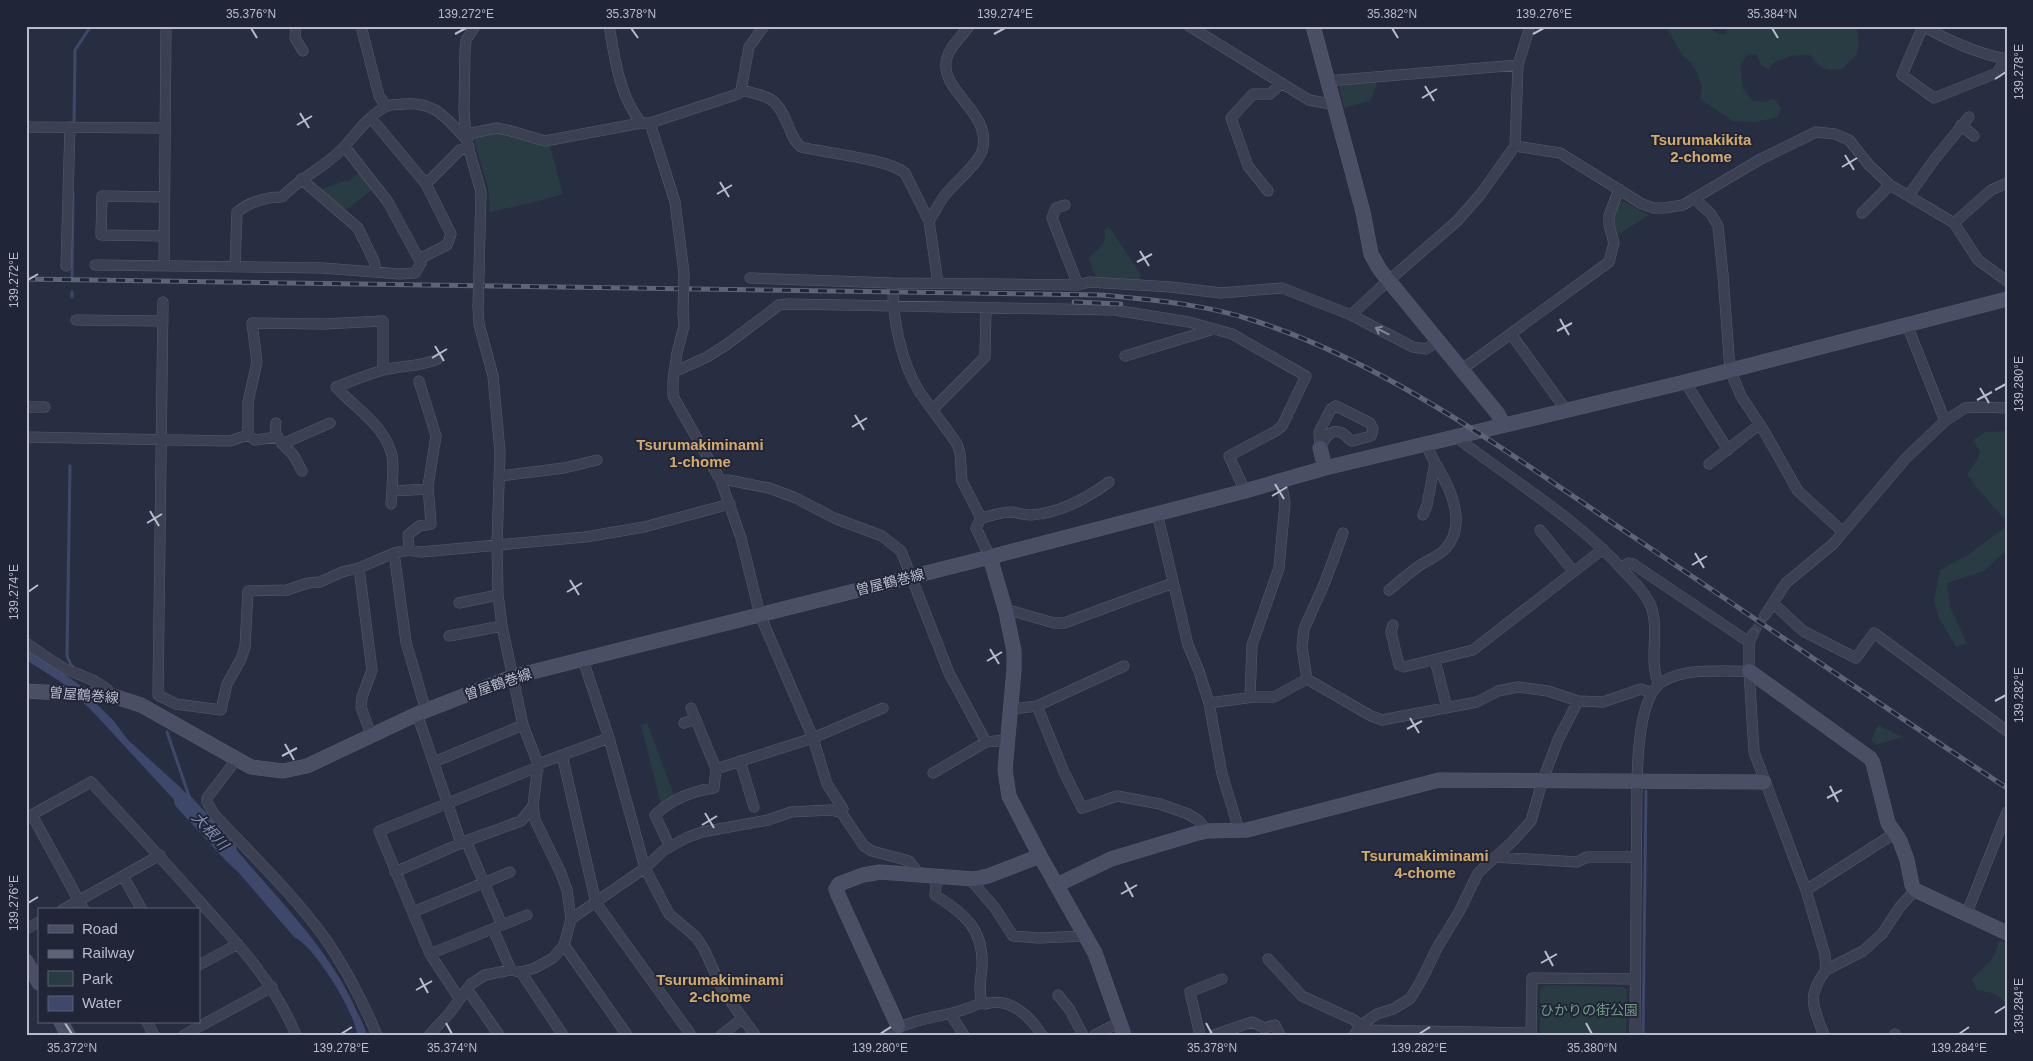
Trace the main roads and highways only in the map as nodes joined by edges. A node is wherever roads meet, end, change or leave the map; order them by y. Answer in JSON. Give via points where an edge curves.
{"nodes":[{"id":1,"x":1313,"y":26,"type":"edge"},
{"id":2,"x":2007,"y":299,"type":"edge"},
{"id":3,"x":1504,"y":424,"type":"junction"},
{"id":4,"x":1320,"y":448,"type":"road end"},
{"id":5,"x":1325,"y":468,"type":"junction"},
{"id":6,"x":990,"y":557,"type":"junction"},
{"id":7,"x":1748,"y":671,"type":"road end"},
{"id":8,"x":26,"y":691,"type":"edge"},
{"id":9,"x":1764,"y":782,"type":"road end"},
{"id":10,"x":1040,"y":856,"type":"junction"},
{"id":11,"x":1057,"y":885,"type":"junction"},
{"id":12,"x":2007,"y":933,"type":"edge"},
{"id":13,"x":26,"y":961,"type":"edge"},
{"id":14,"x":38,"y":981,"type":"edge"},
{"id":15,"x":61,"y":1024,"type":"edge"},
{"id":16,"x":1122,"y":1028,"type":"edge"},
{"id":17,"x":900,"y":1030,"type":"edge"},
{"id":18,"x":68,"y":1035,"type":"edge"}],
"edges":[{"from":1,"to":3,"type":"main road","via":[[1363,212],[1371,254],[1388,281]]},
{"from":2,"to":3,"type":"main road","name":"曽屋鶴巻線","via":[[1684,382]]},
{"from":3,"to":5,"type":"main road","name":"曽屋鶴巻線"},
{"from":4,"to":5,"type":"main road"},
{"from":5,"to":6,"type":"main road","name":"曽屋鶴巻線"},
{"from":6,"to":8,"type":"main road","name":"曽屋鶴巻線","via":[[512,677],[289,771],[251,767],[141,705],[111,696]]},
{"from":6,"to":10,"type":"main road","via":[[1014,651],[1005,770],[1010,796]]},
{"from":7,"to":12,"type":"main road","via":[[1870,758],[1888,823],[1907,860],[1915,890]]},
{"from":9,"to":11,"type":"main road","via":[[1439,780],[1247,830],[1207,831],[1111,859]]},
{"from":10,"to":11,"type":"main road"},
{"from":10,"to":17,"type":"main road","via":[[988,876],[970,879],[880,872],[862,874],[839,884],[836,889]]},
{"from":11,"to":16,"type":"main road","via":[[1102,967]]},
{"from":13,"to":14,"type":"main road"},
{"from":15,"to":18,"type":"main road"}]}
